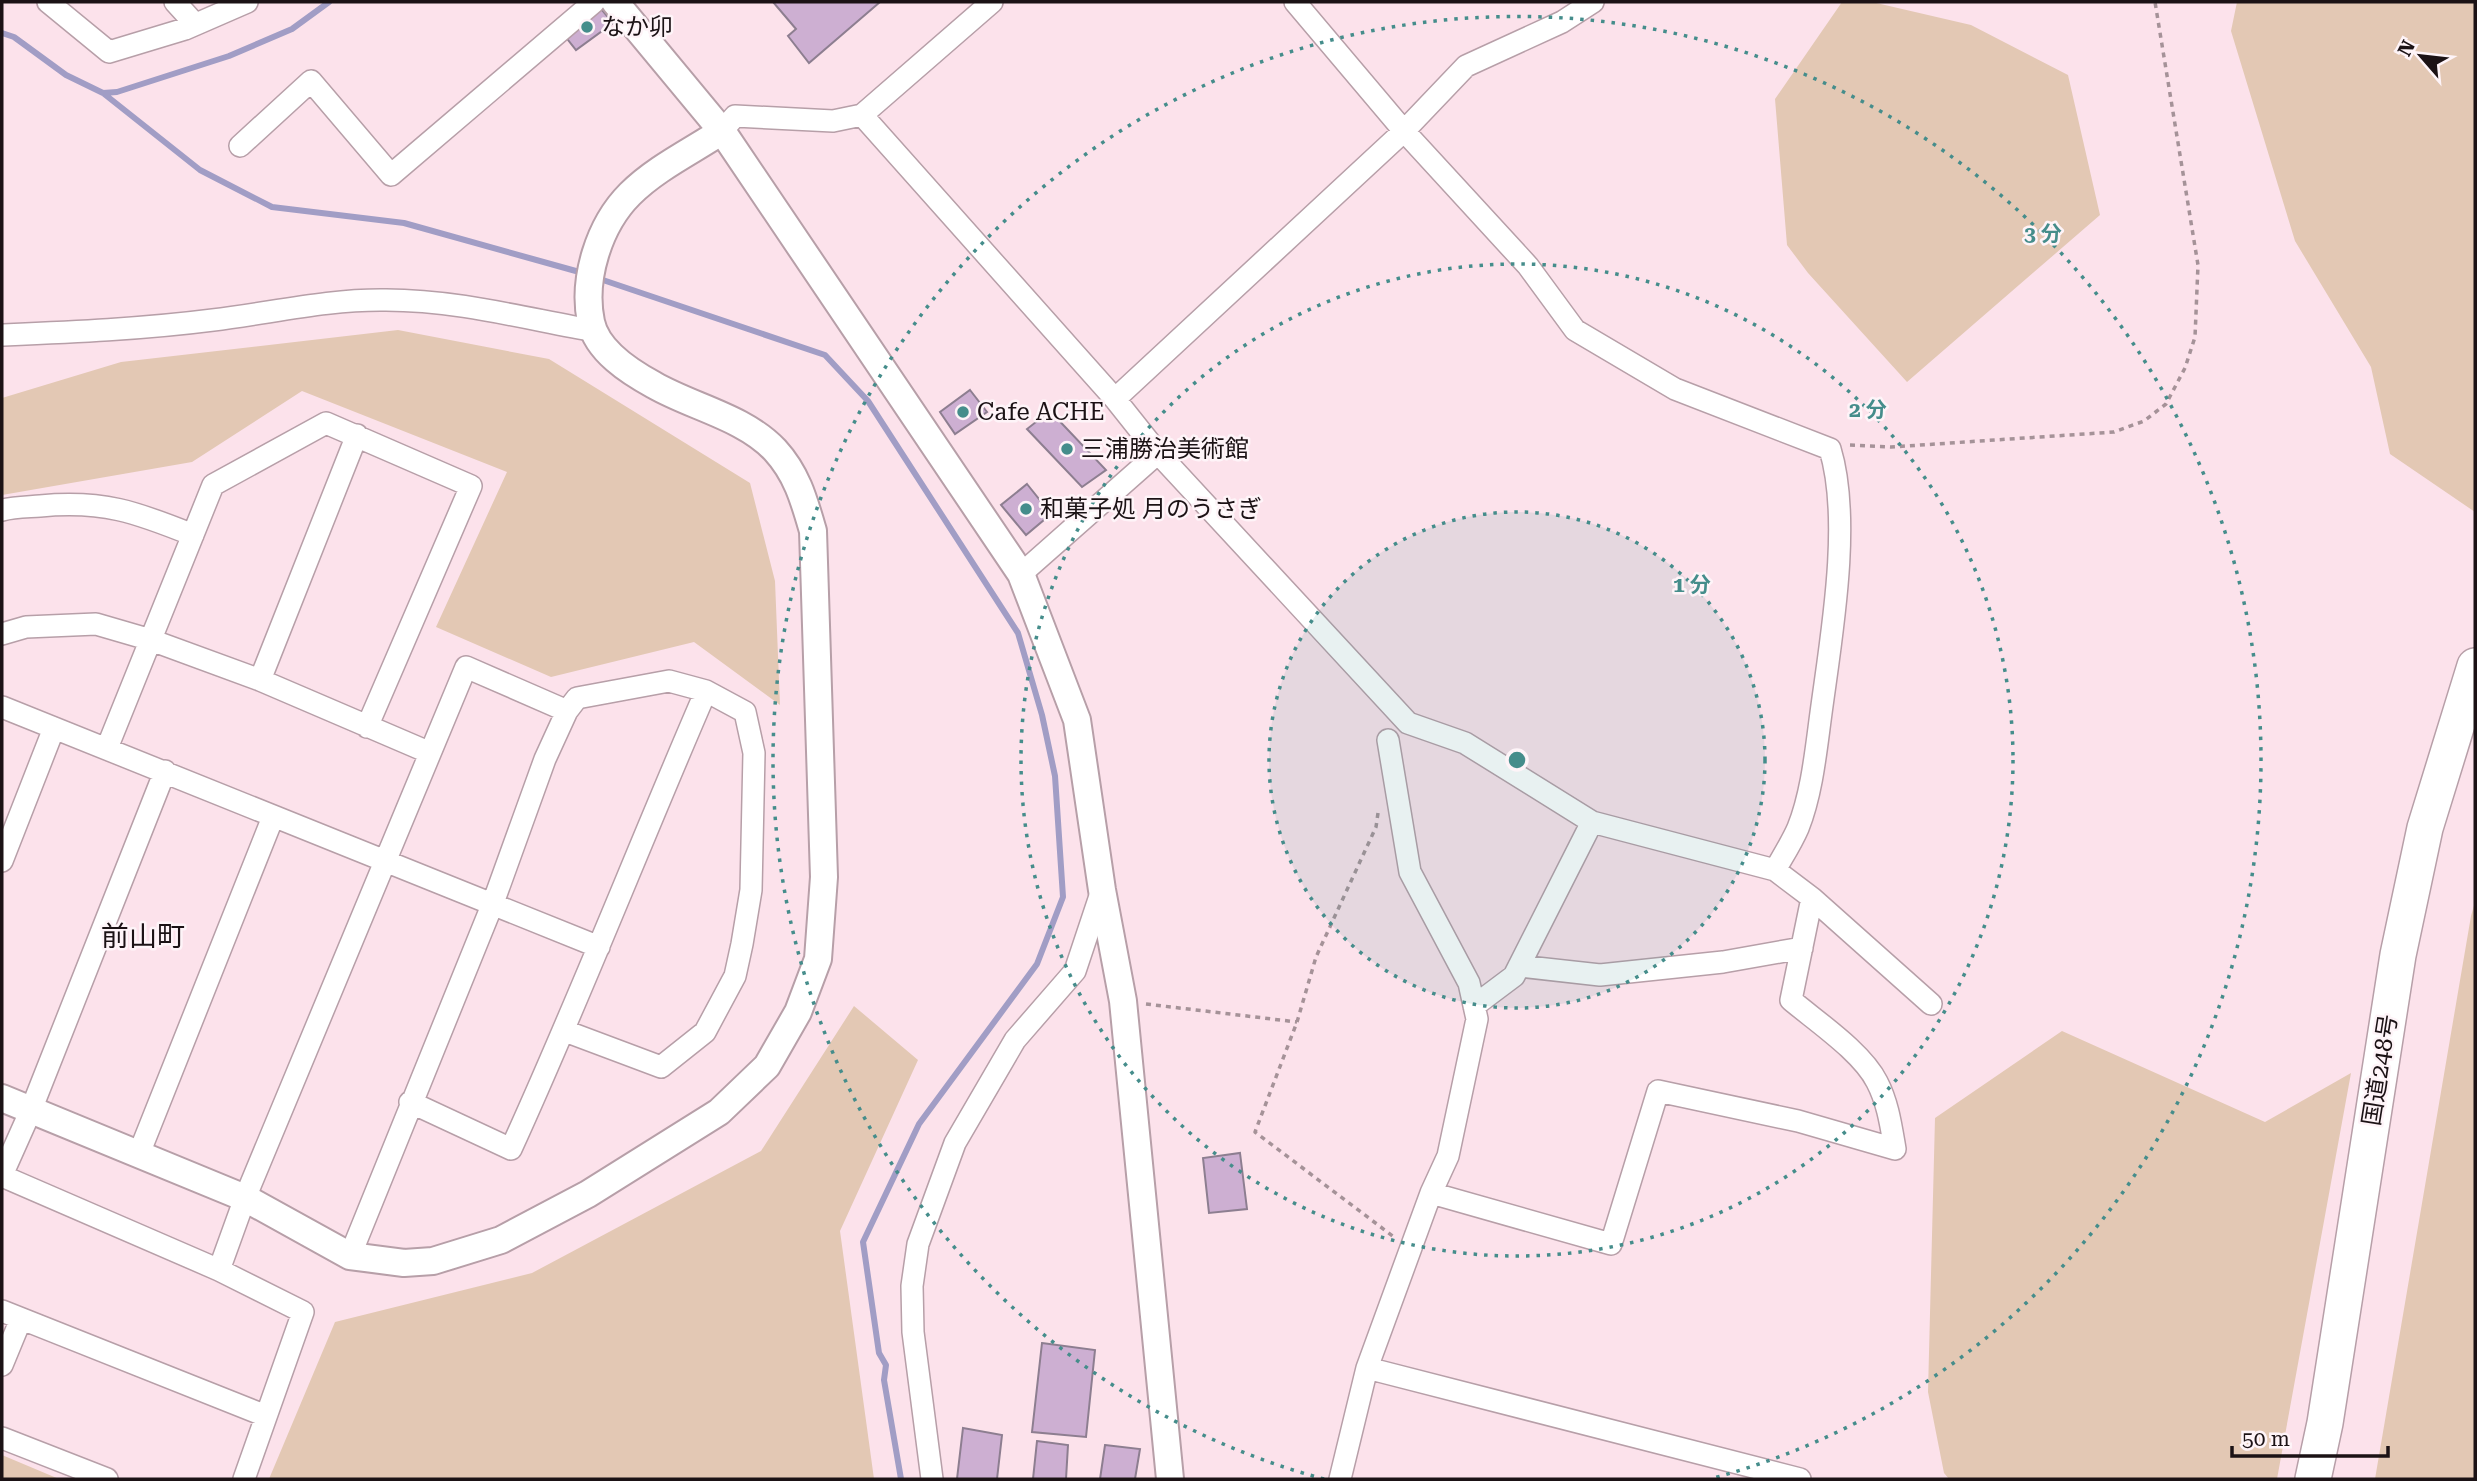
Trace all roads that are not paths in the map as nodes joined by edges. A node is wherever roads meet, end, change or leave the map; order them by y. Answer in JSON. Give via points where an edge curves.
{"nodes":[{"id":1,"x":48,"y":2,"type":"edge"},
{"id":2,"x":175,"y":2,"type":"edge"},
{"id":3,"x":247,"y":2,"type":"edge"},
{"id":4,"x":594,"y":2,"type":"edge"},
{"id":5,"x":615,"y":2,"type":"edge"},
{"id":6,"x":992,"y":2,"type":"edge"},
{"id":7,"x":1295,"y":2,"type":"edge"},
{"id":8,"x":1593,"y":2,"type":"edge"},
{"id":9,"x":195,"y":24,"type":"junction"},
{"id":10,"x":862,"y":115,"type":"junction"},
{"id":11,"x":722,"y":131,"type":"junction"},
{"id":12,"x":1404,"y":131,"type":"junction"},
{"id":13,"x":240,"y":146,"type":"dead end"},
{"id":14,"x":593,"y":328,"type":"junction"},
{"id":15,"x":2,"y":335,"type":"edge"},
{"id":16,"x":1115,"y":399,"type":"junction"},
{"id":17,"x":357,"y":435,"type":"junction"},
{"id":18,"x":1158,"y":453,"type":"junction"},
{"id":19,"x":2,"y":510,"type":"edge"},
{"id":20,"x":193,"y":535,"type":"junction"},
{"id":21,"x":1021,"y":575,"type":"junction"},
{"id":22,"x":2,"y":634,"type":"edge"},
{"id":23,"x":151,"y":640,"type":"junction"},
{"id":24,"x":2475,"y":666,"type":"edge"},
{"id":25,"x":261,"y":680,"type":"junction"},
{"id":26,"x":706,"y":691,"type":"junction"},
{"id":27,"x":2,"y":707,"type":"edge"},
{"id":28,"x":567,"y":711,"type":"junction"},
{"id":29,"x":2473,"y":716,"type":"edge"},
{"id":30,"x":367,"y":726,"type":"junction"},
{"id":31,"x":54,"y":728,"type":"junction"},
{"id":32,"x":1388,"y":740,"type":"dead end"},
{"id":33,"x":107,"y":748,"type":"junction"},
{"id":34,"x":428,"y":752,"type":"junction"},
{"id":35,"x":165,"y":771,"type":"junction"},
{"id":36,"x":273,"y":817,"type":"junction"},
{"id":37,"x":1592,"y":822,"type":"junction"},
{"id":38,"x":384,"y":860,"type":"junction"},
{"id":39,"x":2,"y":862,"type":"edge"},
{"id":40,"x":1775,"y":870,"type":"junction"},
{"id":41,"x":1102,"y":890,"type":"junction"},
{"id":42,"x":1812,"y":898,"type":"junction"},
{"id":43,"x":493,"y":903,"type":"junction"},
{"id":44,"x":599,"y":947,"type":"junction"},
{"id":45,"x":1802,"y":948,"type":"junction"},
{"id":46,"x":1519,"y":966,"type":"junction"},
{"id":47,"x":1931,"y":1004,"type":"dead end"},
{"id":48,"x":1474,"y":1006,"type":"junction"},
{"id":49,"x":565,"y":1031,"type":"junction"},
{"id":50,"x":2,"y":1098,"type":"edge"},
{"id":51,"x":410,"y":1102,"type":"junction"},
{"id":52,"x":31,"y":1110,"type":"junction"},
{"id":53,"x":138,"y":1156,"type":"junction"},
{"id":54,"x":2,"y":1175,"type":"edge"},
{"id":55,"x":1431,"y":1193,"type":"junction"},
{"id":56,"x":245,"y":1198,"type":"junction"},
{"id":57,"x":350,"y":1256,"type":"junction"},
{"id":58,"x":219,"y":1270,"type":"junction"},
{"id":59,"x":12,"y":1315,"type":"edge"},
{"id":60,"x":2,"y":1365,"type":"edge"},
{"id":61,"x":1367,"y":1368,"type":"junction"},
{"id":62,"x":266,"y":1416,"type":"junction"},
{"id":63,"x":2,"y":1438,"type":"edge"},
{"id":64,"x":107,"y":1479,"type":"edge"},
{"id":65,"x":244,"y":1479,"type":"edge"},
{"id":66,"x":932,"y":1479,"type":"edge"},
{"id":67,"x":1170,"y":1479,"type":"edge"},
{"id":68,"x":1340,"y":1479,"type":"edge"},
{"id":69,"x":1800,"y":1479,"type":"edge"},
{"id":70,"x":2313,"y":1479,"type":"edge"},
{"id":71,"x":2326,"y":1479,"type":"edge"}],
"edges":[{"from":1,"to":9,"type":"street","via":[[109,52]]},
{"from":2,"to":9,"type":"street"},
{"from":3,"to":9,"type":"street"},
{"from":4,"to":13,"type":"street","via":[[391,175],[311,81]]},
{"from":5,"to":11,"type":"street"},
{"from":6,"to":10,"type":"street"},
{"from":7,"to":12,"type":"street"},
{"from":8,"to":12,"type":"street","via":[[1562,22],[1466,66]]},
{"from":10,"to":11,"type":"street","via":[[833,121],[735,116]]},
{"from":10,"to":16,"type":"street"},
{"from":11,"to":14,"type":"street","via":[[657,172],[613,214],[599,242],[590,284]]},
{"from":11,"to":21,"type":"street"},
{"from":12,"to":16,"type":"street"},
{"from":12,"to":40,"type":"street","via":[[1528,266],[1575,330],[1675,389],[1830,449],[1838,473],[1840,529],[1826,677],[1799,827]]},
{"from":14,"to":15,"type":"street","via":[[441,303],[385,299],[110,331]]},
{"from":14,"to":57,"type":"street","via":[[607,351],[631,371],[752,431],[775,450],[799,482],[813,531],[824,877],[818,959],[798,1012],[767,1066],[719,1112],[588,1194],[501,1240],[433,1261],[404,1263]]},
{"from":16,"to":18,"type":"street"},
{"from":17,"to":20,"type":"street","via":[[326,423],[213,485]]},
{"from":17,"to":25,"type":"street"},
{"from":17,"to":30,"type":"street","via":[[471,486]]},
{"from":18,"to":21,"type":"street"},
{"from":18,"to":37,"type":"street","via":[[1408,723],[1465,743]]},
{"from":19,"to":20,"type":"street","via":[[69,503],[105,505]]},
{"from":20,"to":23,"type":"street"},
{"from":21,"to":41,"type":"street","via":[[1077,720]]},
{"from":22,"to":23,"type":"street","via":[[26,627],[96,624]]},
{"from":23,"to":25,"type":"street"},
{"from":23,"to":33,"type":"street"},
{"from":24,"to":70,"type":"highway","name":"国道248号","via":[[2425,828],[2398,955],[2328,1409]]},
{"from":25,"to":30,"type":"street"},
{"from":26,"to":28,"type":"street","via":[[669,681],[577,698]]},
{"from":26,"to":44,"type":"street"},
{"from":26,"to":49,"type":"street","via":[[745,712],[754,753],[751,890],[734,975],[705,1032],[661,1068]]},
{"from":27,"to":31,"type":"street"},
{"from":28,"to":34,"type":"street","via":[[466,667]]},
{"from":28,"to":43,"type":"street"},
{"from":29,"to":71,"type":"highway","name":"国道248号","via":[[2434,854],[2400,1009],[2371,1220]]},
{"from":30,"to":34,"type":"street"},
{"from":31,"to":33,"type":"street"},
{"from":31,"to":39,"type":"street"},
{"from":32,"to":48,"type":"street","via":[[1410,872],[1469,983]]},
{"from":33,"to":35,"type":"street"},
{"from":34,"to":38,"type":"street"},
{"from":35,"to":36,"type":"street"},
{"from":35,"to":52,"type":"street"},
{"from":36,"to":38,"type":"street"},
{"from":36,"to":53,"type":"street"},
{"from":37,"to":40,"type":"street"},
{"from":37,"to":46,"type":"street"},
{"from":38,"to":43,"type":"street"},
{"from":38,"to":56,"type":"street"},
{"from":40,"to":42,"type":"street"},
{"from":41,"to":66,"type":"street","via":[[1075,971],[1015,1040],[955,1143],[918,1244],[912,1286],[913,1332]]},
{"from":41,"to":67,"type":"street","via":[[1123,1001]]},
{"from":42,"to":45,"type":"street"},
{"from":42,"to":47,"type":"street"},
{"from":43,"to":44,"type":"street"},
{"from":43,"to":51,"type":"street"},
{"from":44,"to":49,"type":"street"},
{"from":45,"to":46,"type":"street","via":[[1600,975]]},
{"from":45,"to":55,"type":"street","via":[[1791,1000],[1877,1080],[1895,1149],[1798,1121],[1658,1091],[1611,1244]]},
{"from":46,"to":48,"type":"street","via":[[1514,976]]},
{"from":48,"to":55,"type":"street","via":[[1476,1019],[1448,1156]]},
{"from":49,"to":51,"type":"street","via":[[511,1149]]},
{"from":50,"to":52,"type":"street"},
{"from":51,"to":57,"type":"street"},
{"from":52,"to":53,"type":"street"},
{"from":52,"to":54,"type":"street"},
{"from":53,"to":56,"type":"street"},
{"from":54,"to":58,"type":"street"},
{"from":55,"to":61,"type":"street"},
{"from":56,"to":57,"type":"street"},
{"from":56,"to":58,"type":"street"},
{"from":58,"to":62,"type":"street","via":[[303,1311]]},
{"from":59,"to":60,"type":"street"},
{"from":59,"to":62,"type":"street"},
{"from":61,"to":68,"type":"street"},
{"from":61,"to":69,"type":"street"},
{"from":62,"to":65,"type":"street"},
{"from":63,"to":64,"type":"street"}]}
